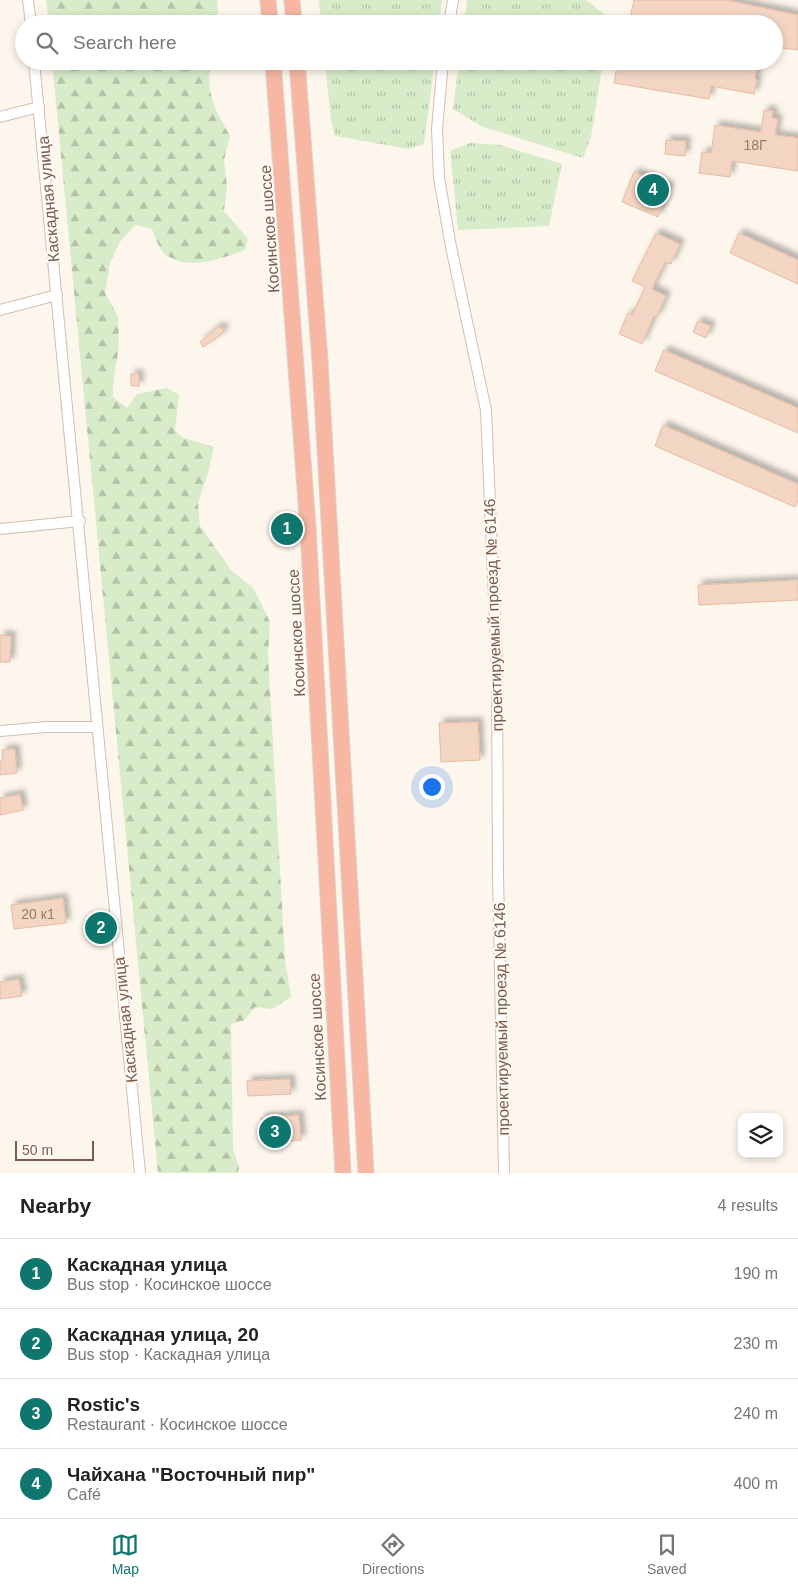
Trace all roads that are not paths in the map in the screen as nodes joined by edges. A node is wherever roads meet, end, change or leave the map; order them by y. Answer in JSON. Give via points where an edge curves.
{"nodes":[{"id":1,"x":28,"y":0,"type":"edge"},
{"id":2,"x":268,"y":0,"type":"edge"},
{"id":3,"x":292,"y":0,"type":"edge"},
{"id":4,"x":453,"y":0,"type":"edge"},
{"id":5,"x":30,"y":15,"type":"edge"},
{"id":6,"x":269,"y":15,"type":"edge"},
{"id":7,"x":293,"y":15,"type":"edge"},
{"id":8,"x":450,"y":15,"type":"edge"},
{"id":9,"x":35,"y":70,"type":"edge"},
{"id":10,"x":275,"y":70,"type":"edge"},
{"id":11,"x":298,"y":70,"type":"edge"},
{"id":12,"x":442,"y":70,"type":"edge"},
{"id":13,"x":39,"y":107,"type":"junction"},
{"id":14,"x":0,"y":117,"type":"edge"},
{"id":15,"x":57,"y":295,"type":"junction"},
{"id":16,"x":0,"y":310,"type":"edge"},
{"id":17,"x":80,"y":521,"type":"junction"},
{"id":18,"x":0,"y":529,"type":"edge"},
{"id":19,"x":97,"y":727,"type":"junction"},
{"id":20,"x":0,"y":731,"type":"edge"},
{"id":21,"x":140,"y":1173,"type":"edge"},
{"id":22,"x":343,"y":1173,"type":"edge"},
{"id":23,"x":366,"y":1173,"type":"edge"},
{"id":24,"x":504,"y":1173,"type":"edge"}],
"edges":[{"from":1,"to":5,"type":"street"},
{"from":2,"to":6,"type":"highway"},
{"from":3,"to":7,"type":"highway"},
{"from":4,"to":8,"type":"street"},
{"from":9,"to":13,"type":"street","name":"Каскадная улица"},
{"from":10,"to":22,"type":"highway","name":"Косинское шоссе","via":[[308,528]]},
{"from":11,"to":23,"type":"highway","via":[[320,361]]},
{"from":12,"to":24,"type":"street","name":"проектируемый проезд № 6146","via":[[437,129],[439,178],[486,410],[497,670]]},
{"from":13,"to":14,"type":"street"},
{"from":13,"to":15,"type":"street","name":"Каскадная улица"},
{"from":15,"to":16,"type":"street"},
{"from":15,"to":17,"type":"street","name":"Каскадная улица"},
{"from":17,"to":18,"type":"street"},
{"from":17,"to":19,"type":"street","name":"Каскадная улица"},
{"from":19,"to":20,"type":"street"},
{"from":19,"to":21,"type":"street","name":"Каскадная улица"}]}
